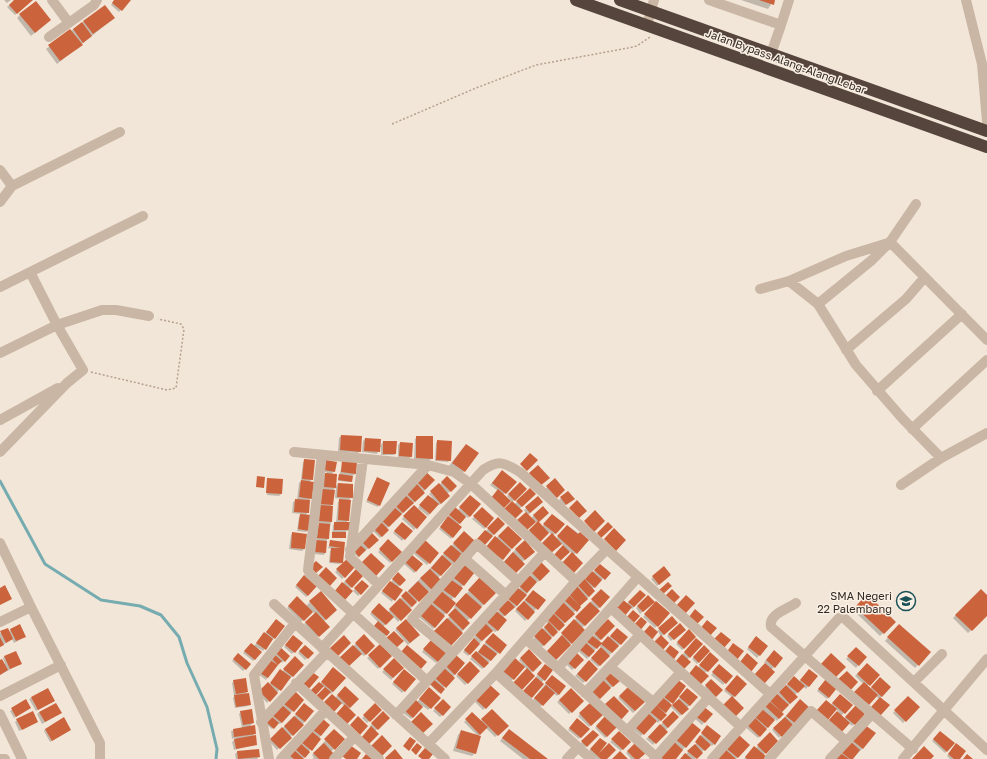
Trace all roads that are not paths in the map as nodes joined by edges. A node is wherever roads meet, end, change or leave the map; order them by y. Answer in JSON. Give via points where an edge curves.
{"nodes":[{"id":1,"x":52,"y":0,"type":"edge"},
{"id":2,"x":97,"y":0,"type":"edge"},
{"id":3,"x":576,"y":0,"type":"edge"},
{"id":4,"x":620,"y":0,"type":"edge"},
{"id":5,"x":709,"y":0,"type":"edge"},
{"id":6,"x":789,"y":0,"type":"edge"},
{"id":7,"x":966,"y":0,"type":"edge"},
{"id":8,"x":653,"y":6,"type":"edge"},
{"id":9,"x":69,"y":22,"type":"junction"},
{"id":10,"x":647,"y":25,"type":"junction"},
{"id":11,"x":781,"y":25,"type":"junction"},
{"id":12,"x":49,"y":37,"type":"dead end"},
{"id":13,"x":771,"y":54,"type":"junction"},
{"id":14,"x":983,"y":55,"type":"edge"},
{"id":15,"x":985,"y":77,"type":"edge"},
{"id":16,"x":987,"y":121,"type":"edge"},
{"id":17,"x":987,"y":131,"type":"edge"},
{"id":18,"x":120,"y":132,"type":"dead end"},
{"id":19,"x":987,"y":147,"type":"edge"},
{"id":20,"x":0,"y":170,"type":"edge"},
{"id":21,"x":12,"y":186,"type":"junction"},
{"id":22,"x":0,"y":202,"type":"edge"},
{"id":23,"x":916,"y":204,"type":"dead end"},
{"id":24,"x":143,"y":216,"type":"dead end"},
{"id":25,"x":890,"y":242,"type":"junction"},
{"id":26,"x":30,"y":272,"type":"junction"},
{"id":27,"x":925,"y":277,"type":"junction"},
{"id":28,"x":789,"y":281,"type":"junction"},
{"id":29,"x":0,"y":287,"type":"edge"},
{"id":30,"x":760,"y":289,"type":"dead end"},
{"id":31,"x":818,"y":304,"type":"junction"},
{"id":32,"x":962,"y":314,"type":"junction"},
{"id":33,"x":149,"y":316,"type":"road end"},
{"id":34,"x":57,"y":325,"type":"junction"},
{"id":35,"x":984,"y":332,"type":"edge"},
{"id":36,"x":987,"y":340,"type":"edge"},
{"id":37,"x":846,"y":350,"type":"junction"},
{"id":38,"x":0,"y":353,"type":"edge"},
{"id":39,"x":987,"y":360,"type":"edge"},
{"id":40,"x":67,"y":383,"type":"junction"},
{"id":41,"x":877,"y":391,"type":"junction"},
{"id":42,"x":0,"y":420,"type":"edge"},
{"id":43,"x":912,"y":429,"type":"junction"},
{"id":44,"x":987,"y":432,"type":"edge"},
{"id":45,"x":0,"y":452,"type":"edge"},
{"id":46,"x":294,"y":452,"type":"dead end"},
{"id":47,"x":322,"y":455,"type":"junction"},
{"id":48,"x":941,"y":458,"type":"junction"},
{"id":49,"x":363,"y":459,"type":"junction"},
{"id":50,"x":428,"y":464,"type":"junction"},
{"id":51,"x":471,"y":484,"type":"junction"},
{"id":52,"x":901,"y":485,"type":"dead end"},
{"id":53,"x":1,"y":548,"type":"edge"},
{"id":54,"x":350,"y":550,"type":"junction"},
{"id":55,"x":606,"y":550,"type":"junction"},
{"id":56,"x":544,"y":553,"type":"junction"},
{"id":57,"x":464,"y":558,"type":"junction"},
{"id":58,"x":637,"y":578,"type":"junction"},
{"id":59,"x":518,"y":581,"type":"junction"},
{"id":60,"x":576,"y":581,"type":"junction"},
{"id":61,"x":379,"y":585,"type":"junction"},
{"id":62,"x":506,"y":595,"type":"junction"},
{"id":63,"x":796,"y":603,"type":"dead end"},
{"id":64,"x":274,"y":604,"type":"dead end"},
{"id":65,"x":31,"y":607,"type":"junction"},
{"id":66,"x":611,"y":608,"type":"junction"},
{"id":67,"x":353,"y":613,"type":"junction"},
{"id":68,"x":0,"y":622,"type":"edge"},
{"id":69,"x":295,"y":623,"type":"junction"},
{"id":70,"x":640,"y":635,"type":"junction"},
{"id":71,"x":526,"y":639,"type":"junction"},
{"id":72,"x":324,"y":650,"type":"junction"},
{"id":73,"x":452,"y":652,"type":"junction"},
{"id":74,"x":942,"y":654,"type":"dead end"},
{"id":75,"x":805,"y":656,"type":"junction"},
{"id":76,"x":987,"y":659,"type":"edge"},
{"id":77,"x":61,"y":665,"type":"junction"},
{"id":78,"x":610,"y":667,"type":"junction"},
{"id":79,"x":558,"y":668,"type":"junction"},
{"id":80,"x":496,"y":673,"type":"junction"},
{"id":81,"x":680,"y":673,"type":"junction"},
{"id":82,"x":427,"y":681,"type":"junction"},
{"id":83,"x":914,"y":682,"type":"junction"},
{"id":84,"x":296,"y":683,"type":"junction"},
{"id":85,"x":585,"y":693,"type":"junction"},
{"id":86,"x":770,"y":694,"type":"junction"},
{"id":87,"x":0,"y":696,"type":"edge"},
{"id":88,"x":708,"y":698,"type":"junction"},
{"id":89,"x":653,"y":702,"type":"junction"},
{"id":90,"x":944,"y":709,"type":"junction"},
{"id":91,"x":326,"y":710,"type":"junction"},
{"id":92,"x":0,"y":714,"type":"edge"},
{"id":93,"x":872,"y":714,"type":"junction"},
{"id":94,"x":396,"y":715,"type":"junction"},
{"id":95,"x":261,"y":722,"type":"junction"},
{"id":96,"x":741,"y":727,"type":"junction"},
{"id":97,"x":627,"y":731,"type":"junction"},
{"id":98,"x":354,"y":737,"type":"junction"},
{"id":99,"x":846,"y":741,"type":"junction"},
{"id":100,"x":428,"y":744,"type":"junction"},
{"id":101,"x":578,"y":747,"type":"junction"},
{"id":102,"x":913,"y":749,"type":"junction"},
{"id":103,"x":987,"y":750,"type":"edge"},
{"id":104,"x":655,"y":758,"type":"edge"},
{"id":105,"x":0,"y":759,"type":"edge"},
{"id":106,"x":5,"y":759,"type":"edge"},
{"id":107,"x":22,"y":759,"type":"edge"},
{"id":108,"x":100,"y":759,"type":"edge"},
{"id":109,"x":269,"y":759,"type":"edge"},
{"id":110,"x":281,"y":759,"type":"edge"},
{"id":111,"x":334,"y":759,"type":"edge"},
{"id":112,"x":379,"y":759,"type":"edge"},
{"id":113,"x":445,"y":759,"type":"edge"},
{"id":114,"x":567,"y":759,"type":"edge"},
{"id":115,"x":591,"y":759,"type":"edge"},
{"id":116,"x":712,"y":759,"type":"edge"},
{"id":117,"x":769,"y":759,"type":"edge"},
{"id":118,"x":830,"y":759,"type":"edge"},
{"id":119,"x":903,"y":759,"type":"edge"}],
"edges":[{"from":1,"to":9,"type":"street"},
{"from":2,"to":9,"type":"street","via":[[94,5]]},
{"from":3,"to":10,"type":"highway","name":"Jalan Bypass Alang-Alang Lebar"},
{"from":4,"to":8,"type":"highway","name":"Jalan Bypass Alang-Alang Lebar"},
{"from":5,"to":11,"type":"street"},
{"from":6,"to":11,"type":"street"},
{"from":7,"to":14,"type":"street"},
{"from":8,"to":10,"type":"street"},
{"from":8,"to":13,"type":"highway","name":"Jalan Bypass Alang-Alang Lebar"},
{"from":9,"to":12,"type":"street"},
{"from":10,"to":19,"type":"highway","name":"Jalan Bypass Alang-Alang Lebar"},
{"from":11,"to":13,"type":"street"},
{"from":13,"to":17,"type":"highway","name":"Jalan Bypass Alang-Alang Lebar"},
{"from":14,"to":15,"type":"street"},
{"from":15,"to":16,"type":"street"},
{"from":18,"to":21,"type":"street"},
{"from":20,"to":21,"type":"street"},
{"from":21,"to":22,"type":"street"},
{"from":23,"to":25,"type":"street"},
{"from":24,"to":26,"type":"street"},
{"from":25,"to":27,"type":"street"},
{"from":25,"to":28,"type":"street","via":[[846,256]]},
{"from":25,"to":31,"type":"street"},
{"from":26,"to":29,"type":"street"},
{"from":26,"to":34,"type":"street"},
{"from":27,"to":32,"type":"street"},
{"from":27,"to":37,"type":"street","via":[[906,299]]},
{"from":28,"to":30,"type":"street"},
{"from":28,"to":31,"type":"street"},
{"from":31,"to":37,"type":"street"},
{"from":32,"to":35,"type":"street"},
{"from":32,"to":41,"type":"street"},
{"from":33,"to":34,"type":"street","via":[[102,310]]},
{"from":34,"to":38,"type":"street"},
{"from":34,"to":40,"type":"street","via":[[83,370]]},
{"from":35,"to":36,"type":"street"},
{"from":37,"to":41,"type":"street"},
{"from":39,"to":43,"type":"street"},
{"from":40,"to":42,"type":"street"},
{"from":40,"to":45,"type":"street"},
{"from":41,"to":43,"type":"street"},
{"from":43,"to":48,"type":"street"},
{"from":44,"to":48,"type":"street"},
{"from":46,"to":47,"type":"street"},
{"from":47,"to":49,"type":"street"},
{"from":47,"to":67,"type":"street","via":[[308,570]]},
{"from":48,"to":52,"type":"street"},
{"from":49,"to":50,"type":"street"},
{"from":49,"to":54,"type":"street"},
{"from":50,"to":51,"type":"street","via":[[454,472]]},
{"from":50,"to":54,"type":"street"},
{"from":51,"to":55,"type":"street","via":[[483,470],[493,464],[502,463],[510,466],[520,472]]},
{"from":51,"to":56,"type":"street"},
{"from":51,"to":61,"type":"street"},
{"from":53,"to":65,"type":"street"},
{"from":54,"to":61,"type":"street","via":[[350,557]]},
{"from":55,"to":58,"type":"street"},
{"from":55,"to":60,"type":"street"},
{"from":56,"to":59,"type":"street"},
{"from":56,"to":60,"type":"street"},
{"from":57,"to":59,"type":"street","via":[[477,544]]},
{"from":57,"to":62,"type":"street"},
{"from":57,"to":73,"type":"street","via":[[412,619]]},
{"from":58,"to":66,"type":"street"},
{"from":58,"to":86,"type":"street"},
{"from":59,"to":62,"type":"street"},
{"from":60,"to":71,"type":"street"},
{"from":61,"to":67,"type":"street"},
{"from":62,"to":73,"type":"street"},
{"from":63,"to":75,"type":"street","via":[[776,615],[770,625]]},
{"from":64,"to":69,"type":"street"},
{"from":65,"to":68,"type":"street"},
{"from":65,"to":77,"type":"street"},
{"from":66,"to":70,"type":"street"},
{"from":66,"to":79,"type":"street"},
{"from":67,"to":72,"type":"street"},
{"from":67,"to":82,"type":"street"},
{"from":69,"to":72,"type":"street"},
{"from":69,"to":95,"type":"street","via":[[255,671]]},
{"from":70,"to":78,"type":"street"},
{"from":70,"to":81,"type":"street"},
{"from":71,"to":79,"type":"street"},
{"from":71,"to":80,"type":"street"},
{"from":72,"to":84,"type":"street"},
{"from":72,"to":94,"type":"street"},
{"from":73,"to":82,"type":"street"},
{"from":74,"to":83,"type":"street"},
{"from":75,"to":83,"type":"street","via":[[842,617]]},
{"from":75,"to":86,"type":"street"},
{"from":75,"to":93,"type":"street"},
{"from":76,"to":90,"type":"street"},
{"from":77,"to":87,"type":"street"},
{"from":77,"to":108,"type":"street","via":[[100,742]]},
{"from":78,"to":85,"type":"street"},
{"from":78,"to":89,"type":"street"},
{"from":79,"to":85,"type":"street"},
{"from":80,"to":100,"type":"street"},
{"from":80,"to":101,"type":"street"},
{"from":81,"to":88,"type":"street"},
{"from":81,"to":89,"type":"street"},
{"from":82,"to":94,"type":"street"},
{"from":83,"to":90,"type":"street"},
{"from":84,"to":91,"type":"street"},
{"from":84,"to":95,"type":"street"},
{"from":85,"to":97,"type":"street"},
{"from":86,"to":96,"type":"street"},
{"from":88,"to":96,"type":"street"},
{"from":88,"to":104,"type":"street"},
{"from":89,"to":97,"type":"street"},
{"from":90,"to":102,"type":"street"},
{"from":90,"to":103,"type":"street"},
{"from":91,"to":98,"type":"street"},
{"from":91,"to":110,"type":"street"},
{"from":92,"to":107,"type":"street"},
{"from":93,"to":99,"type":"street"},
{"from":93,"to":102,"type":"street"},
{"from":94,"to":100,"type":"street"},
{"from":95,"to":109,"type":"street"},
{"from":96,"to":116,"type":"street"},
{"from":97,"to":104,"type":"street"},
{"from":98,"to":111,"type":"street"},
{"from":98,"to":112,"type":"street"},
{"from":99,"to":117,"type":"street","via":[[812,712]]},
{"from":99,"to":118,"type":"street"},
{"from":100,"to":113,"type":"street"},
{"from":101,"to":114,"type":"street"},
{"from":101,"to":115,"type":"street"},
{"from":102,"to":119,"type":"street"},
{"from":105,"to":106,"type":"street"}]}
